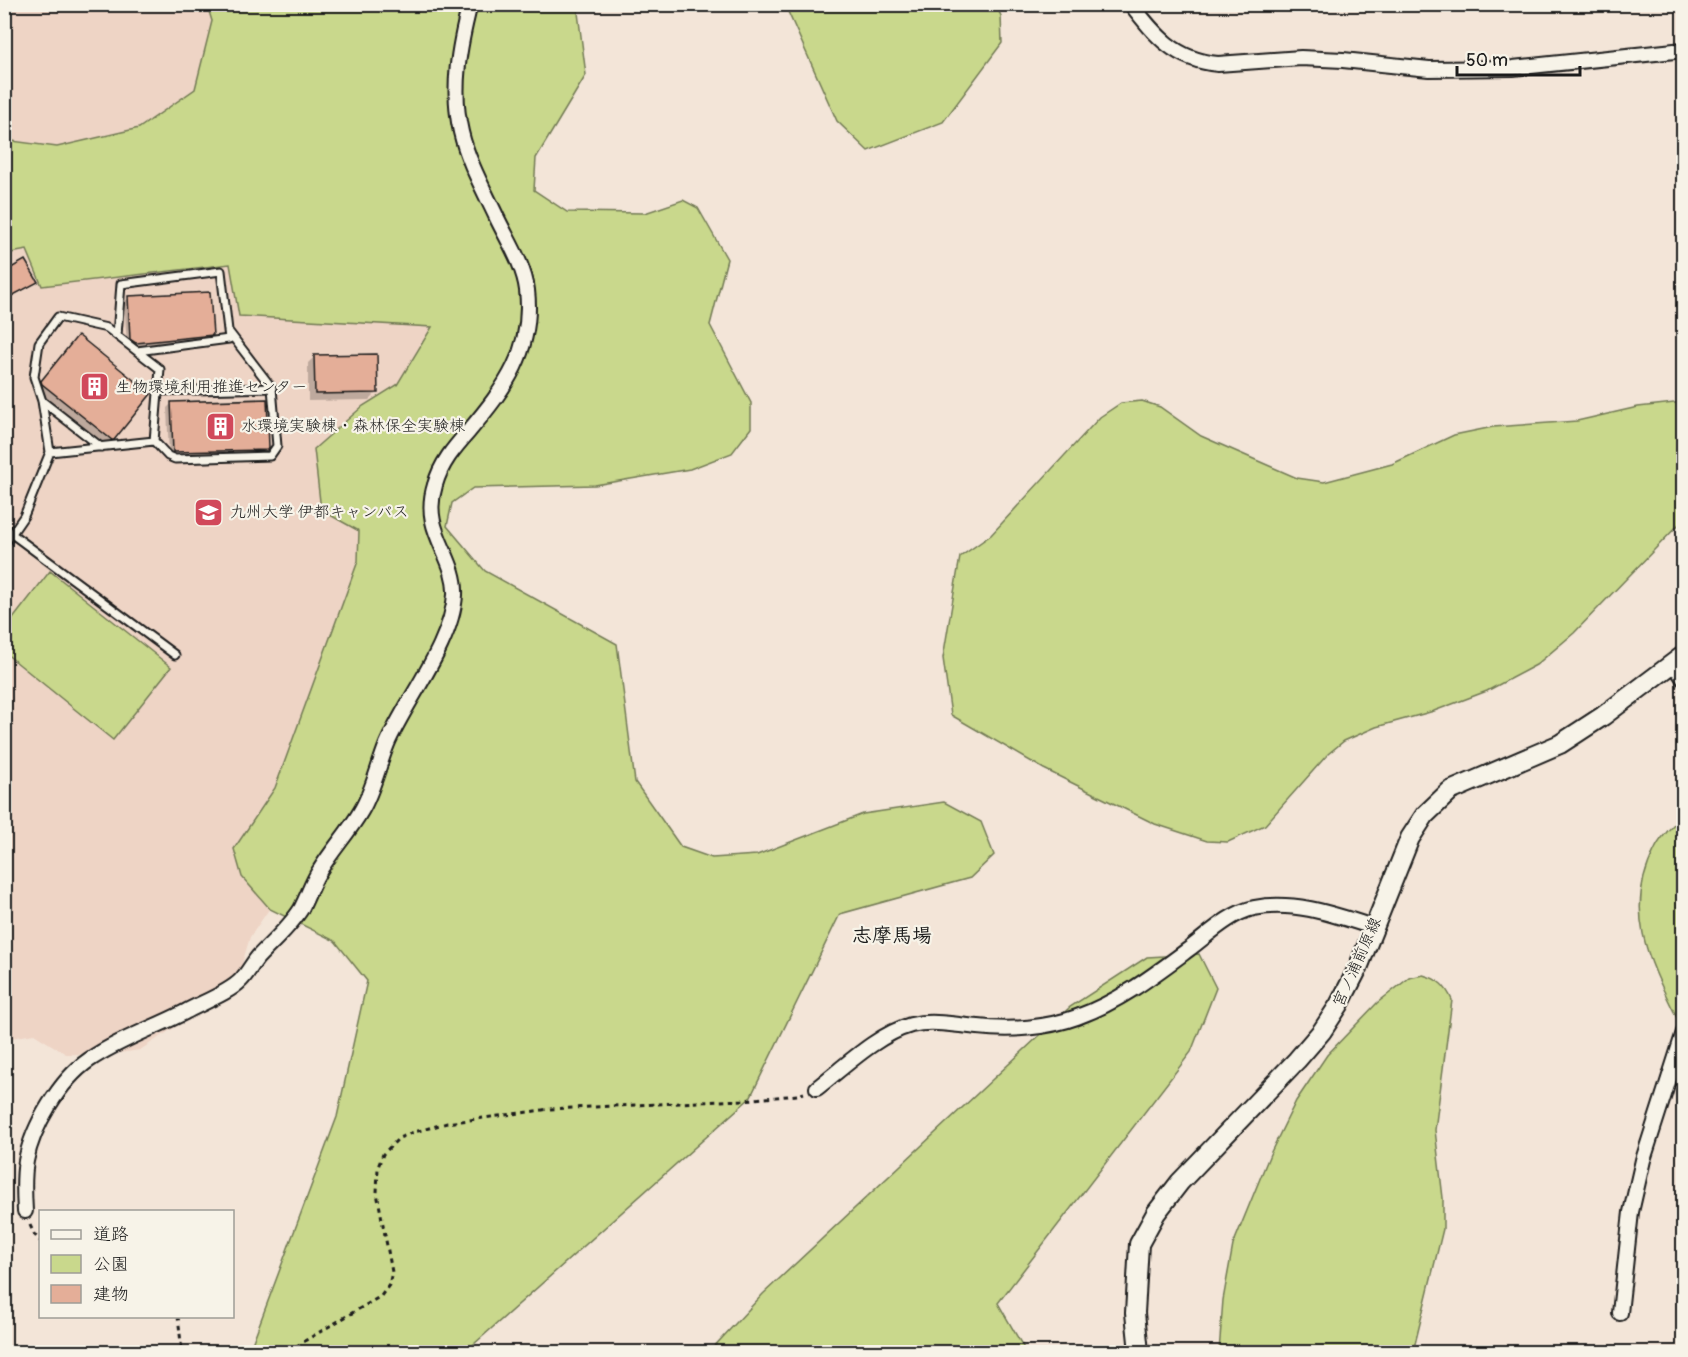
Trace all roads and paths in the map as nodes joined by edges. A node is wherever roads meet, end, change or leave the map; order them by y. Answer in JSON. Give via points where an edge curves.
{"nodes":[{"id":1,"x":470,"y":4,"type":"edge"},
{"id":2,"x":1131,"y":4,"type":"edge"},
{"id":3,"x":1683,"y":50,"type":"edge"},
{"id":4,"x":228,"y":330,"type":"junction"},
{"id":5,"x":117,"y":335,"type":"junction"},
{"id":6,"x":137,"y":351,"type":"junction"},
{"id":7,"x":272,"y":388,"type":"junction"},
{"id":8,"x":158,"y":392,"type":"junction"},
{"id":9,"x":42,"y":401,"type":"junction"},
{"id":10,"x":154,"y":441,"type":"junction"},
{"id":11,"x":101,"y":447,"type":"junction"},
{"id":12,"x":50,"y":452,"type":"junction"},
{"id":13,"x":12,"y":534,"type":"junction"},
{"id":14,"x":4,"y":545,"type":"edge"},
{"id":15,"x":175,"y":655,"type":"dead end"},
{"id":16,"x":1678,"y":659,"type":"edge"},
{"id":17,"x":1683,"y":679,"type":"edge"},
{"id":18,"x":1373,"y":927,"type":"junction"},
{"id":19,"x":1683,"y":1032,"type":"edge"},
{"id":20,"x":817,"y":1088,"type":"joint"},
{"id":21,"x":25,"y":1211,"type":"joint"},
{"id":22,"x":39,"y":1240,"type":"edge"},
{"id":23,"x":1620,"y":1313,"type":"dead end"},
{"id":24,"x":178,"y":1318,"type":"edge"},
{"id":25,"x":182,"y":1353,"type":"edge"},
{"id":26,"x":289,"y":1353,"type":"edge"},
{"id":27,"x":1139,"y":1353,"type":"edge"}],
"edges":[{"from":1,"to":21,"type":"street","via":[[457,71],[461,132],[523,271],[528,311],[520,356],[512,374],[446,458],[435,485],[430,505],[432,525],[455,585],[444,637],[387,744],[364,806],[320,870],[285,931],[255,960],[240,982],[110,1047],[71,1075],[32,1139],[24,1178]]},
{"from":2,"to":3,"type":"street","via":[[1157,37],[1180,54],[1204,63],[1301,58],[1429,69],[1513,68]]},
{"from":4,"to":5,"type":"lane","via":[[221,271],[121,284]]},
{"from":4,"to":6,"type":"lane","via":[[229,339]]},
{"from":4,"to":7,"type":"lane"},
{"from":5,"to":6,"type":"lane"},
{"from":5,"to":9,"type":"lane","via":[[107,328],[58,318],[39,343],[34,377]]},
{"from":6,"to":8,"type":"lane","via":[[160,369]]},
{"from":7,"to":8,"type":"lane"},
{"from":7,"to":10,"type":"lane","via":[[277,446],[270,456],[175,459]]},
{"from":8,"to":10,"type":"lane"},
{"from":9,"to":11,"type":"lane"},
{"from":9,"to":12,"type":"lane"},
{"from":10,"to":11,"type":"lane"},
{"from":11,"to":12,"type":"lane"},
{"from":12,"to":13,"type":"lane","via":[[24,516]]},
{"from":13,"to":14,"type":"lane"},
{"from":13,"to":15,"type":"lane"},
{"from":16,"to":17,"type":"street"},
{"from":16,"to":18,"type":"main road","name":"宮ノ浦前原線","via":[[1560,744],[1450,791],[1425,815],[1410,838]]},
{"from":18,"to":20,"type":"street","via":[[1316,909],[1252,909],[1215,929],[1153,976],[1077,1018],[1021,1028],[911,1025],[874,1045]]},
{"from":18,"to":27,"type":"main road","name":"宮ノ浦前原線","via":[[1358,968],[1322,1031],[1180,1182],[1156,1213],[1139,1244],[1135,1313]]},
{"from":19,"to":23,"type":"street","via":[[1631,1212]]},
{"from":20,"to":26,"type":"path","via":[[798,1095],[743,1100],[550,1109],[447,1123],[399,1138],[383,1154],[378,1167],[377,1193],[392,1272],[389,1286],[381,1296]]},
{"from":21,"to":22,"type":"path"},
{"from":24,"to":25,"type":"path"}]}
